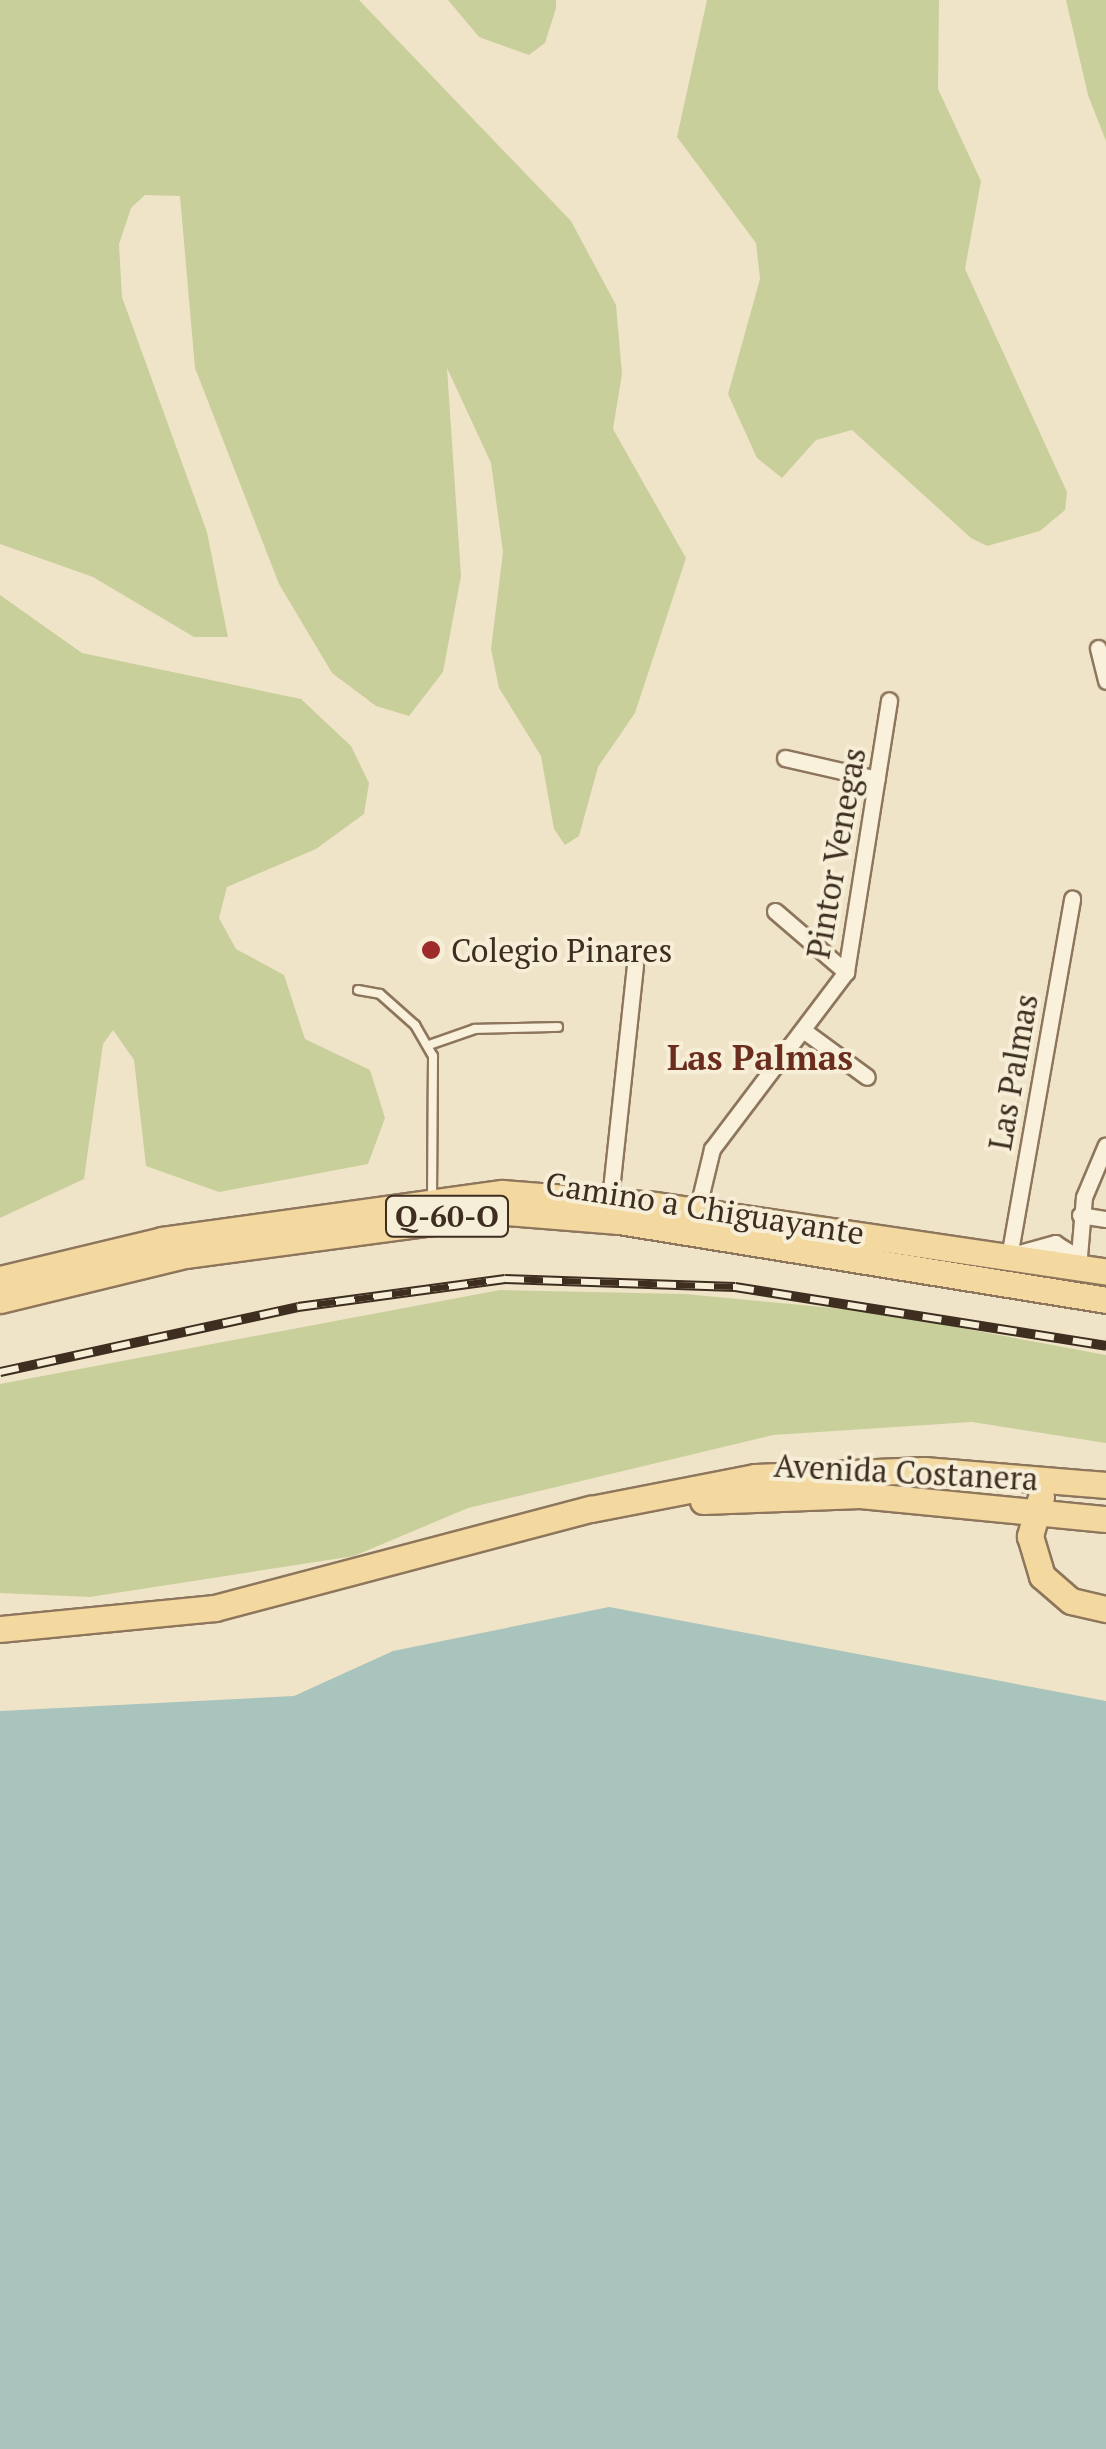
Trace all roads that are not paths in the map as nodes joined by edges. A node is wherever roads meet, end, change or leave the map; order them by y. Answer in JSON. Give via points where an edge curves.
{"nodes":[{"id":1,"x":1098,"y":648,"type":"dead end"},
{"id":2,"x":1106,"y":680,"type":"edge"},
{"id":3,"x":889,"y":700,"type":"dead end"},
{"id":4,"x":785,"y":758,"type":"dead end"},
{"id":5,"x":877,"y":779,"type":"junction"},
{"id":6,"x":1072,"y":898,"type":"dead end"},
{"id":7,"x":775,"y":911,"type":"dead end"},
{"id":8,"x":635,"y":965,"type":"dead end"},
{"id":9,"x":846,"y":972,"type":"junction"},
{"id":10,"x":358,"y":990,"type":"dead end"},
{"id":11,"x":558,"y":1027,"type":"dead end"},
{"id":12,"x":803,"y":1030,"type":"junction"},
{"id":13,"x":429,"y":1045,"type":"junction"},
{"id":14,"x":867,"y":1077,"type":"dead end"},
{"id":15,"x":1106,"y":1145,"type":"edge"},
{"id":16,"x":432,"y":1198,"type":"junction"},
{"id":17,"x":610,"y":1199,"type":"junction"},
{"id":18,"x":697,"y":1211,"type":"junction"},
{"id":19,"x":1080,"y":1215,"type":"junction"},
{"id":20,"x":1106,"y":1219,"type":"edge"},
{"id":21,"x":1061,"y":1244,"type":"junction"},
{"id":22,"x":1009,"y":1257,"type":"junction"},
{"id":23,"x":1078,"y":1263,"type":"junction"},
{"id":24,"x":1106,"y":1272,"type":"edge"},
{"id":25,"x":0,"y":1279,"type":"edge"},
{"id":26,"x":1036,"y":1290,"type":"junction"},
{"id":27,"x":0,"y":1300,"type":"edge"},
{"id":28,"x":1106,"y":1300,"type":"edge"},
{"id":29,"x":1058,"y":1479,"type":"junction"},
{"id":30,"x":1106,"y":1485,"type":"edge"},
{"id":31,"x":1033,"y":1510,"type":"junction"},
{"id":32,"x":1106,"y":1519,"type":"edge"},
{"id":33,"x":526,"y":1528,"type":"junction"},
{"id":34,"x":1106,"y":1609,"type":"edge"},
{"id":35,"x":0,"y":1629,"type":"edge"}],
"edges":[{"from":1,"to":2,"type":"street"},
{"from":3,"to":5,"type":"street","name":"Pintor Venegas"},
{"from":4,"to":5,"type":"street"},
{"from":5,"to":9,"type":"street","name":"Pintor Venegas"},
{"from":6,"to":22,"type":"street","name":"Las Palmas"},
{"from":7,"to":9,"type":"street"},
{"from":8,"to":17,"type":"street"},
{"from":9,"to":12,"type":"street","name":"Pintor Venegas"},
{"from":10,"to":13,"type":"lane","via":[[380,994]]},
{"from":11,"to":13,"type":"lane","via":[[475,1029]]},
{"from":12,"to":14,"type":"street"},
{"from":12,"to":18,"type":"street","name":"Pintor Venegas","via":[[712,1149]]},
{"from":13,"to":16,"type":"lane","via":[[438,1100]]},
{"from":15,"to":19,"type":"street"},
{"from":16,"to":17,"type":"main road","name":"Camino a Chiguayante","number":"Q-60-O"},
{"from":16,"to":25,"type":"main road","name":"Camino a Chiguayante","number":"Q-60-O","via":[[162,1240]]},
{"from":17,"to":18,"type":"main road","name":"Camino a Chiguayante","number":"Q-60-O"},
{"from":18,"to":22,"type":"main road","name":"Camino a Chiguayante","number":"Q-60-O"},
{"from":19,"to":20,"type":"street"},
{"from":19,"to":21,"type":"street"},
{"from":19,"to":23,"type":"street"},
{"from":21,"to":22,"type":"street"},
{"from":21,"to":23,"type":"street"},
{"from":22,"to":23,"type":"main road","name":"Camino a Chiguayante","number":"Q-60-O"},
{"from":23,"to":24,"type":"main road","name":"Camino a Chiguayante","number":"Q-60-O"},
{"from":23,"to":26,"type":"main road"},
{"from":26,"to":27,"type":"main road","name":"Camino a Chiguayante","number":"Q-60-O","via":[[619,1222],[507,1212],[185,1255]]},
{"from":26,"to":28,"type":"main road","name":"Camino a Chiguayante","number":"Q-60-O"},
{"from":29,"to":30,"type":"main road","name":"Avenida Costanera"},
{"from":29,"to":31,"type":"main road"},
{"from":29,"to":33,"type":"main road","name":"Avenida Costanera","via":[[782,1474]]},
{"from":31,"to":32,"type":"main road","name":"Avenida Costanera"},
{"from":31,"to":33,"type":"main road","name":"Avenida Costanera","via":[[794,1495]]},
{"from":31,"to":34,"type":"main road","via":[[1031,1544],[1042,1576],[1071,1602]]},
{"from":33,"to":35,"type":"main road","name":"Avenida Costanera","via":[[215,1608]]}]}
